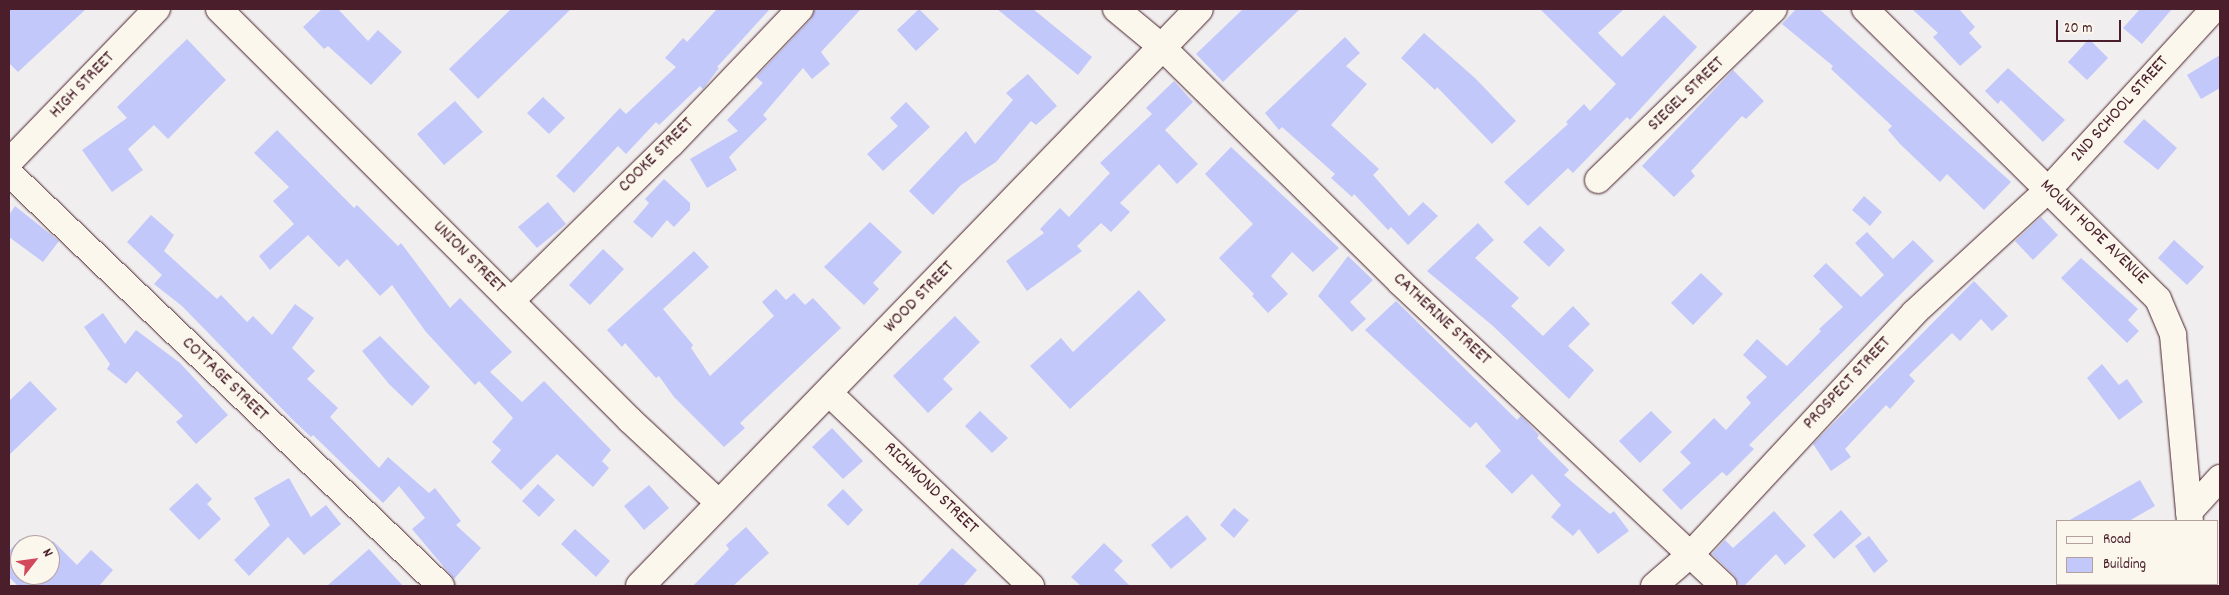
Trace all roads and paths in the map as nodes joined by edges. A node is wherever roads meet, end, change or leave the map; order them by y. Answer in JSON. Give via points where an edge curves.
{"nodes":[{"id":1,"x":157,"y":9,"type":"edge"},
{"id":2,"x":219,"y":9,"type":"edge"},
{"id":3,"x":800,"y":9,"type":"edge"},
{"id":4,"x":1116,"y":9,"type":"edge"},
{"id":5,"x":1199,"y":9,"type":"edge"},
{"id":6,"x":1774,"y":9,"type":"edge"},
{"id":7,"x":1865,"y":9,"type":"edge"},
{"id":8,"x":2214,"y":9,"type":"edge"},
{"id":9,"x":1163,"y":48,"type":"junction"},
{"id":10,"x":9,"y":162,"type":"edge"},
{"id":11,"x":9,"y":173,"type":"edge"},
{"id":12,"x":1598,"y":180,"type":"dead end"},
{"id":13,"x":2049,"y":190,"type":"junction"},
{"id":14,"x":511,"y":301,"type":"junction"},
{"id":15,"x":828,"y":392,"type":"junction"},
{"id":16,"x":2220,"y":478,"type":"edge"},
{"id":17,"x":720,"y":504,"type":"junction"},
{"id":18,"x":2189,"y":517,"type":"edge"},
{"id":19,"x":1691,"y":554,"type":"junction"},
{"id":20,"x":441,"y":586,"type":"edge"},
{"id":21,"x":640,"y":586,"type":"edge"},
{"id":22,"x":1031,"y":586,"type":"edge"},
{"id":23,"x":1654,"y":586,"type":"edge"},
{"id":24,"x":1724,"y":586,"type":"edge"}],
"edges":[{"from":1,"to":10,"type":"street","name":"HIGH STREET"},
{"from":2,"to":14,"type":"street","name":"UNION STREET"},
{"from":3,"to":14,"type":"street","name":"COOKE STREET","via":[[671,144]]},
{"from":4,"to":9,"type":"street","name":"CATHERINE STREET"},
{"from":5,"to":9,"type":"main road","name":"WOOD STREET"},
{"from":6,"to":12,"type":"street","name":"SIEGEL STREET"},
{"from":7,"to":13,"type":"street","name":"MOUNT HOPE AVENUE"},
{"from":8,"to":13,"type":"street","name":"2ND SCHOOL STREET"},
{"from":9,"to":15,"type":"main road","name":"WOOD STREET"},
{"from":9,"to":19,"type":"street","name":"CATHERINE STREET","via":[[1400,282]]},
{"from":11,"to":20,"type":"street","name":"COTTAGE STREET"},
{"from":13,"to":18,"type":"street","name":"MOUNT HOPE AVENUE","via":[[2148,286],[2165,312],[2173,336]]},
{"from":13,"to":19,"type":"street","name":"PROSPECT STREET","via":[[1914,313]]},
{"from":14,"to":17,"type":"street","name":"UNION STREET"},
{"from":15,"to":17,"type":"main road","name":"WOOD STREET"},
{"from":15,"to":22,"type":"street","name":"RICHMOND STREET"},
{"from":16,"to":18,"type":"street"},
{"from":17,"to":21,"type":"main road","name":"WOOD STREET"},
{"from":19,"to":23,"type":"street","name":"PROSPECT STREET"},
{"from":19,"to":24,"type":"street","name":"CATHERINE STREET"}]}
